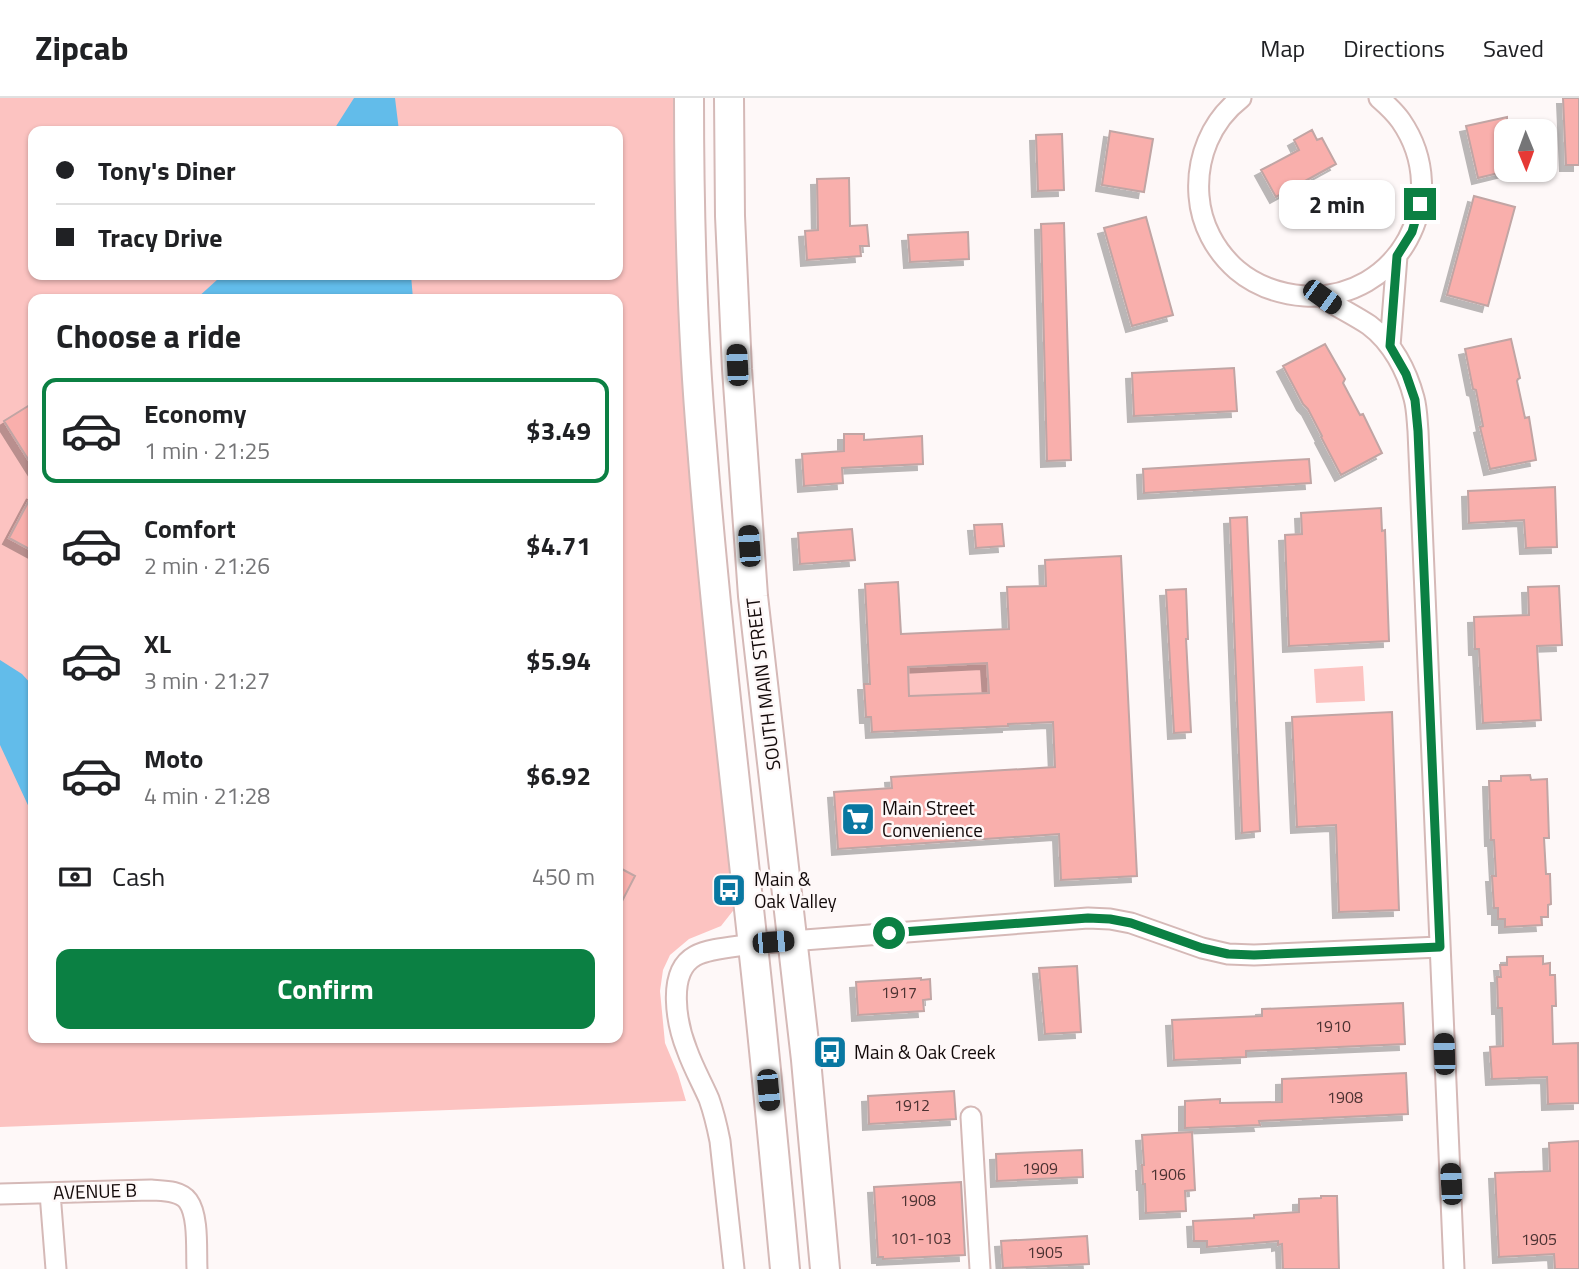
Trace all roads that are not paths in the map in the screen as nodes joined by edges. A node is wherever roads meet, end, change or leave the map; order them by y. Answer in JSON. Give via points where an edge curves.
{"nodes":[{"id":1,"x":690,"y":98,"type":"edge"},
{"id":2,"x":729,"y":98,"type":"edge"},
{"id":3,"x":1241,"y":98,"type":"edge"},
{"id":4,"x":1379,"y":98,"type":"edge"},
{"id":5,"x":1397,"y":256,"type":"junction"},
{"id":6,"x":1322,"y":297,"type":"junction"},
{"id":7,"x":1390,"y":346,"type":"junction"},
{"id":8,"x":737,"y":369,"type":"junction"},
{"id":9,"x":698,"y":372,"type":"junction"},
{"id":10,"x":793,"y":940,"type":"junction"},
{"id":11,"x":753,"y":944,"type":"junction"},
{"id":12,"x":1440,"y":947,"type":"junction"},
{"id":13,"x":971,"y":1117,"type":"dead end"},
{"id":14,"x":50,"y":1193,"type":"junction"},
{"id":15,"x":0,"y":1194,"type":"edge"},
{"id":16,"x":56,"y":1269,"type":"edge"},
{"id":17,"x":197,"y":1269,"type":"edge"},
{"id":18,"x":734,"y":1269,"type":"edge"},
{"id":19,"x":785,"y":1269,"type":"edge"},
{"id":20,"x":825,"y":1269,"type":"edge"},
{"id":21,"x":980,"y":1269,"type":"edge"},
{"id":22,"x":1454,"y":1269,"type":"edge"}],
"edges":[{"from":1,"to":9,"type":"highway","name":"SOUTH MAIN STREET"},
{"from":2,"to":8,"type":"highway","name":"SOUTH MAIN STREET"},
{"from":3,"to":6,"type":"street","via":[[1224,113],[1200,163],[1202,217],[1218,250],[1257,284],[1286,295]]},
{"from":4,"to":5,"type":"street","via":[[1409,135],[1421,176],[1417,219]]},
{"from":5,"to":6,"type":"street","via":[[1363,284]]},
{"from":5,"to":7,"type":"street"},
{"from":6,"to":7,"type":"street","via":[[1367,324]]},
{"from":7,"to":12,"type":"street","via":[[1415,400],[1418,431]]},
{"from":8,"to":9,"type":"highway"},
{"from":8,"to":10,"type":"highway","name":"SOUTH MAIN STREET","via":[[753,596]]},
{"from":9,"to":11,"type":"highway","name":"SOUTH MAIN STREET","via":[[719,643]]},
{"from":10,"to":11,"type":"street"},
{"from":10,"to":12,"type":"street","via":[[1088,918],[1131,923],[1228,954]]},
{"from":10,"to":20,"type":"highway","name":"SOUTH MAIN STREET"},
{"from":11,"to":18,"type":"street","via":[[695,956],[683,965],[677,988],[687,1049],[718,1130]]},
{"from":11,"to":19,"type":"highway","name":"SOUTH MAIN STREET"},
{"from":12,"to":22,"type":"street"},
{"from":13,"to":21,"type":"street"},
{"from":14,"to":15,"type":"street","name":"AVENUE B"},
{"from":14,"to":16,"type":"street"},
{"from":14,"to":17,"type":"street","name":"AVENUE B","via":[[175,1193],[188,1200],[193,1212]]}]}
